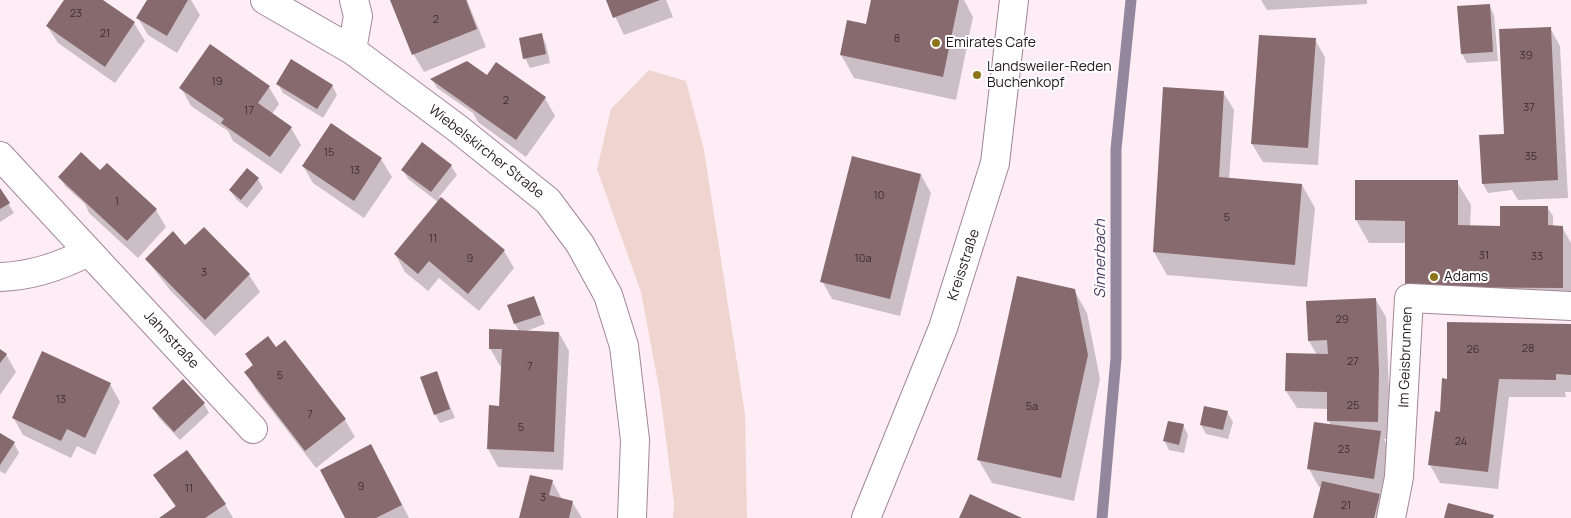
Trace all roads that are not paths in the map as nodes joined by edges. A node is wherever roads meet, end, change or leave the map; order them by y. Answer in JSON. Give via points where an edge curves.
{"nodes":[{"id":1,"x":265,"y":0,"type":"edge"},
{"id":2,"x":354,"y":0,"type":"edge"},
{"id":3,"x":1014,"y":0,"type":"edge"},
{"id":4,"x":352,"y":50,"type":"junction"},
{"id":5,"x":0,"y":156,"type":"edge"},
{"id":6,"x":88,"y":252,"type":"junction"},
{"id":7,"x":0,"y":277,"type":"edge"},
{"id":8,"x":1571,"y":306,"type":"edge"},
{"id":9,"x":254,"y":429,"type":"dead end"},
{"id":10,"x":632,"y":518,"type":"edge"},
{"id":11,"x":866,"y":518,"type":"edge"},
{"id":12,"x":1391,"y":518,"type":"edge"}],
"edges":[{"from":1,"to":4,"type":"street","name":"Wiebelskircher Straße"},
{"from":2,"to":4,"type":"street","via":[[358,16]]},
{"from":3,"to":11,"type":"street","name":"Kreisstraße","via":[[995,164],[943,328]]},
{"from":4,"to":10,"type":"street","name":"Wiebelskircher Straße","via":[[458,128],[548,201],[580,244],[608,296],[624,346],[636,440]]},
{"from":5,"to":6,"type":"street","name":"Jahnstraße"},
{"from":6,"to":7,"type":"street","via":[[62,266],[24,276]]},
{"from":6,"to":9,"type":"street","name":"Jahnstraße"},
{"from":8,"to":12,"type":"street","name":"Im Geisbrunnen","via":[[1409,298],[1399,477]]}]}
